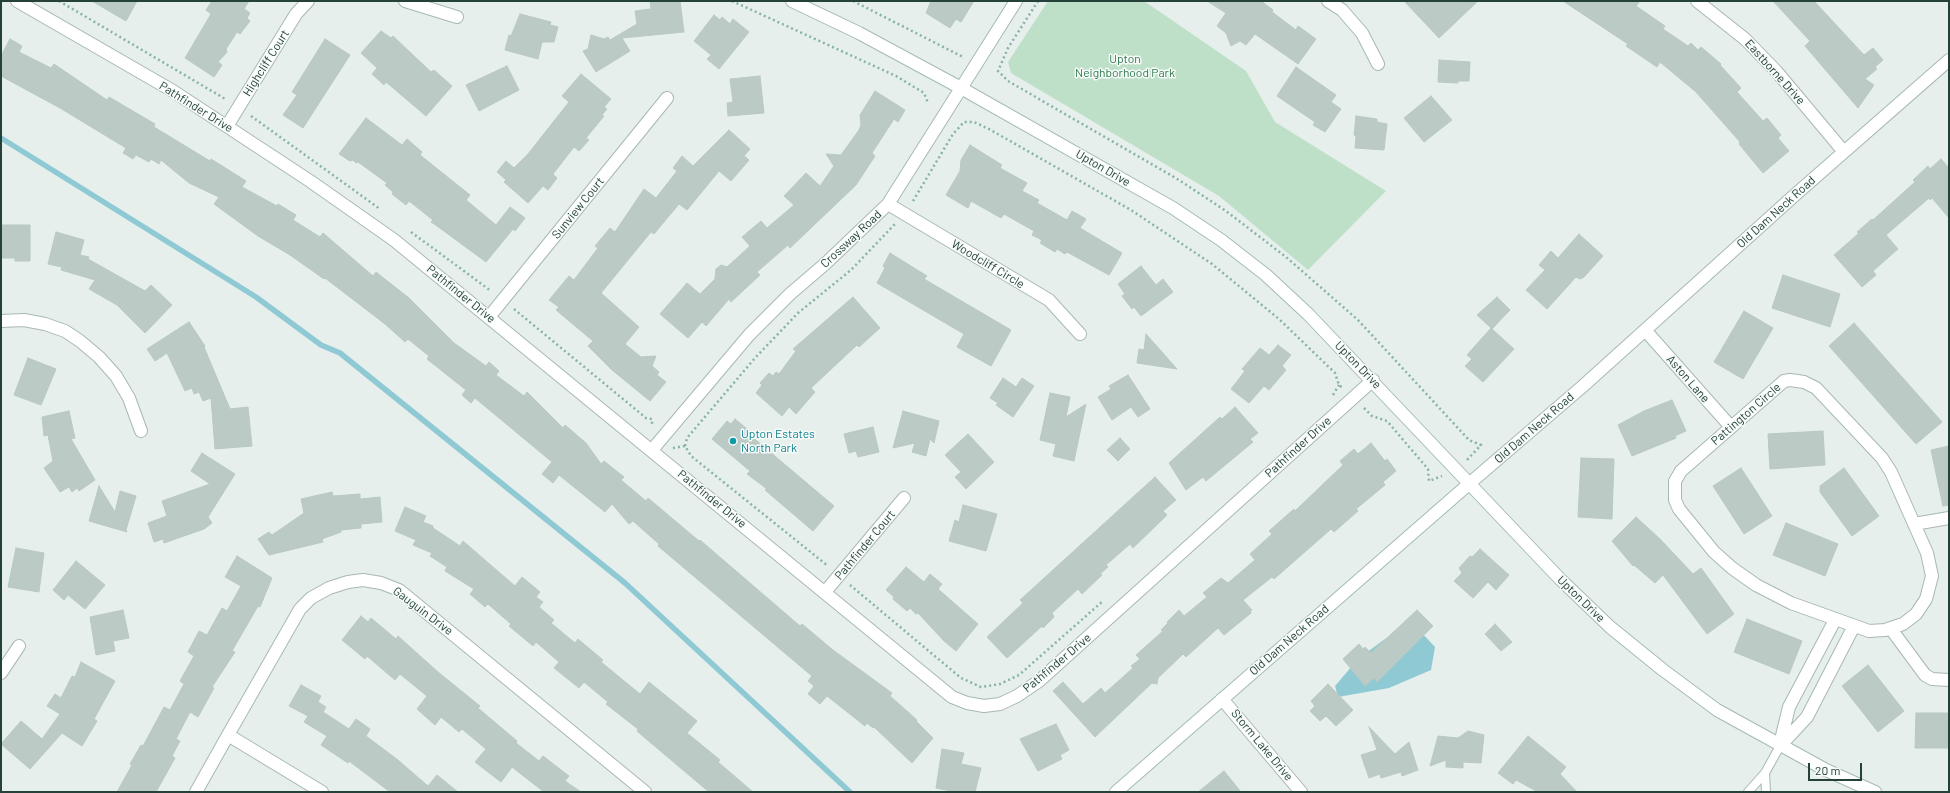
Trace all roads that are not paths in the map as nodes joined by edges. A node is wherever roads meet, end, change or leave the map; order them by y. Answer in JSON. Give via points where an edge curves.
{"nodes":[{"id":1,"x":17,"y":1,"type":"edge"},
{"id":2,"x":308,"y":1,"type":"edge"},
{"id":3,"x":405,"y":1,"type":"edge"},
{"id":4,"x":792,"y":1,"type":"edge"},
{"id":5,"x":1016,"y":1,"type":"edge"},
{"id":6,"x":1328,"y":1,"type":"edge"},
{"id":7,"x":1697,"y":1,"type":"edge"},
{"id":8,"x":31,"y":4,"type":"edge"},
{"id":9,"x":457,"y":17,"type":"dead end"},
{"id":10,"x":1949,"y":60,"type":"edge"},
{"id":11,"x":1378,"y":64,"type":"dead end"},
{"id":12,"x":961,"y":88,"type":"junction"},
{"id":13,"x":666,"y":98,"type":"dead end"},
{"id":14,"x":227,"y":126,"type":"junction"},
{"id":15,"x":1844,"y":152,"type":"junction"},
{"id":16,"x":888,"y":204,"type":"junction"},
{"id":17,"x":489,"y":317,"type":"junction"},
{"id":18,"x":1,"y":321,"type":"edge"},
{"id":19,"x":1645,"y":330,"type":"junction"},
{"id":20,"x":1080,"y":334,"type":"dead end"},
{"id":21,"x":1373,"y":380,"type":"junction"},
{"id":22,"x":1731,"y":427,"type":"junction"},
{"id":23,"x":141,"y":431,"type":"dead end"},
{"id":24,"x":652,"y":450,"type":"junction"},
{"id":25,"x":1470,"y":483,"type":"junction"},
{"id":26,"x":904,"y":498,"type":"dead end"},
{"id":27,"x":1949,"y":518,"type":"edge"},
{"id":28,"x":1914,"y":524,"type":"junction"},
{"id":29,"x":825,"y":592,"type":"junction"},
{"id":30,"x":1835,"y":620,"type":"junction"},
{"id":31,"x":1854,"y":626,"type":"junction"},
{"id":32,"x":1891,"y":629,"type":"junction"},
{"id":33,"x":19,"y":646,"type":"dead end"},
{"id":34,"x":1,"y":673,"type":"edge"},
{"id":35,"x":1949,"y":680,"type":"edge"},
{"id":36,"x":1222,"y":699,"type":"junction"},
{"id":37,"x":228,"y":736,"type":"junction"},
{"id":38,"x":1780,"y":746,"type":"junction"},
{"id":39,"x":1765,"y":773,"type":"junction"},
{"id":40,"x":196,"y":792,"type":"edge"},
{"id":41,"x":322,"y":792,"type":"edge"},
{"id":42,"x":645,"y":792,"type":"edge"},
{"id":43,"x":1116,"y":792,"type":"edge"},
{"id":44,"x":1301,"y":792,"type":"edge"},
{"id":45,"x":1748,"y":792,"type":"edge"},
{"id":46,"x":1766,"y":792,"type":"edge"},
{"id":47,"x":1875,"y":792,"type":"edge"}],
"edges":[{"from":1,"to":8,"type":"street","name":"Pathfinder Drive"},
{"from":2,"to":14,"type":"street","name":"Highcliff Court","via":[[296,14]]},
{"from":3,"to":9,"type":"street"},
{"from":4,"to":12,"type":"street","name":"Upton Drive","via":[[859,33]]},
{"from":5,"to":12,"type":"street","name":"Crossway Road"},
{"from":6,"to":11,"type":"street","via":[[1342,10],[1362,33]]},
{"from":7,"to":15,"type":"street","name":"Eastborne Drive","via":[[1750,44]]},
{"from":8,"to":14,"type":"street","name":"Pathfinder Drive"},
{"from":10,"to":15,"type":"street","name":"Old Dam Neck Road"},
{"from":12,"to":16,"type":"street","name":"Crossway Road"},
{"from":12,"to":21,"type":"street","name":"Upton Drive","via":[[1173,208],[1221,240],[1266,275]]},
{"from":13,"to":17,"type":"street","name":"Sunview Court"},
{"from":14,"to":17,"type":"street","name":"Pathfinder Drive","via":[[394,240]]},
{"from":15,"to":19,"type":"street","name":"Old Dam Neck Road"},
{"from":16,"to":20,"type":"street","name":"Woodcliff Circle","via":[[1049,300]]},
{"from":16,"to":24,"type":"street","name":"Crossway Road","via":[[749,335]]},
{"from":17,"to":24,"type":"street","name":"Pathfinder Drive"},
{"from":18,"to":23,"type":"street","via":[[24,320],[45,324],[80,341],[99,356],[116,376],[129,398]]},
{"from":19,"to":22,"type":"street","name":"Aston Lane"},
{"from":19,"to":25,"type":"street","name":"Old Dam Neck Road"},
{"from":21,"to":25,"type":"street","name":"Upton Drive"},
{"from":21,"to":29,"type":"street","name":"Pathfinder Drive","via":[[1039,681],[1000,704],[967,704],[952,697]]},
{"from":22,"to":28,"type":"street","name":"Pattington Circle","via":[[1784,381],[1804,382],[1816,388],[1882,458]]},
{"from":22,"to":30,"type":"street","name":"Pattington Circle","via":[[1681,471],[1675,481],[1674,491],[1679,509],[1714,552],[1732,568],[1756,585],[1791,603]]},
{"from":24,"to":29,"type":"street","name":"Pathfinder Drive"},
{"from":25,"to":36,"type":"street","name":"Old Dam Neck Road"},
{"from":25,"to":38,"type":"street","name":"Upton Drive","via":[[1560,580],[1610,626],[1663,670],[1718,710]]},
{"from":26,"to":29,"type":"street","name":"Pathfinder Court"},
{"from":27,"to":28,"type":"street"},
{"from":28,"to":32,"type":"street","name":"Pattington Circle","via":[[1931,564],[1930,588],[1916,614]]},
{"from":30,"to":31,"type":"street","name":"Pattington Circle"},
{"from":30,"to":38,"type":"street","via":[[1789,707]]},
{"from":31,"to":32,"type":"street","name":"Pattington Circle","via":[[1870,631]]},
{"from":31,"to":38,"type":"street","via":[[1807,717]]},
{"from":32,"to":35,"type":"street","via":[[1919,670],[1932,679]]},
{"from":33,"to":34,"type":"street"},
{"from":36,"to":43,"type":"street","name":"Old Dam Neck Road"},
{"from":36,"to":44,"type":"street","name":"Storm Lake Drive"},
{"from":37,"to":40,"type":"street","name":"Gauguin Drive"},
{"from":37,"to":41,"type":"street"},
{"from":37,"to":42,"type":"street","name":"Gauguin Drive","via":[[300,609],[311,598],[329,588],[348,582],[369,581],[399,590]]},
{"from":38,"to":39,"type":"lane"},
{"from":38,"to":47,"type":"street","name":"Upton Drive"},
{"from":39,"to":45,"type":"lane"},
{"from":39,"to":46,"type":"lane"}]}
